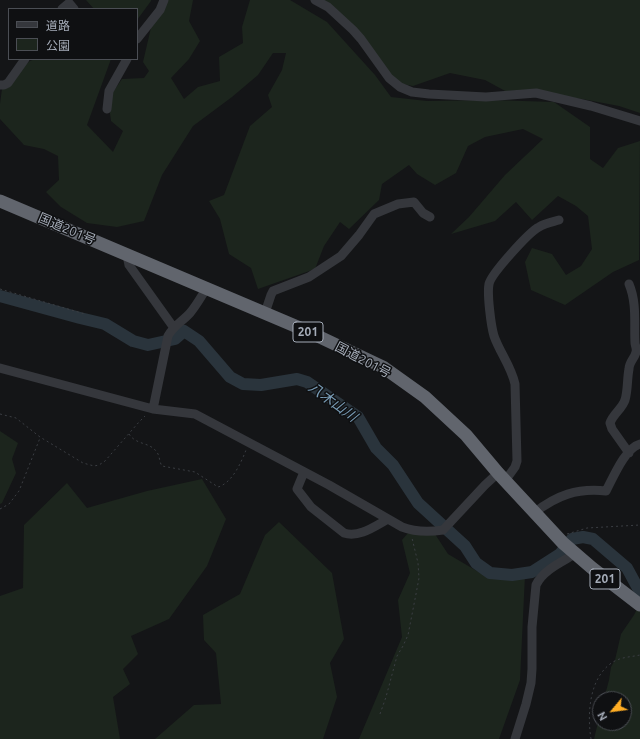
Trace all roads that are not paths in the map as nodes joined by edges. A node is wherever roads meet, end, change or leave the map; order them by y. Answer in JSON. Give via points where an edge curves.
{"nodes":[{"id":1,"x":164,"y":0,"type":"edge"},
{"id":2,"x":315,"y":0,"type":"edge"},
{"id":3,"x":138,"y":39,"type":"edge"},
{"id":4,"x":24,"y":60,"type":"edge"},
{"id":5,"x":126,"y":60,"type":"edge"},
{"id":6,"x":0,"y":85,"type":"edge"},
{"id":7,"x":107,"y":109,"type":"dead end"},
{"id":8,"x":640,"y":121,"type":"edge"},
{"id":9,"x":0,"y":201,"type":"edge"},
{"id":10,"x":430,"y":217,"type":"dead end"},
{"id":11,"x":559,"y":220,"type":"dead end"},
{"id":12,"x":127,"y":255,"type":"junction"},
{"id":13,"x":629,"y":284,"type":"dead end"},
{"id":14,"x":206,"y":289,"type":"junction"},
{"id":15,"x":265,"y":313,"type":"junction"},
{"id":16,"x":174,"y":328,"type":"junction"},
{"id":17,"x":638,"y":353,"type":"edge"},
{"id":18,"x":0,"y":368,"type":"edge"},
{"id":19,"x":153,"y":409,"type":"junction"},
{"id":20,"x":640,"y":444,"type":"edge"},
{"id":21,"x":629,"y":453,"type":"junction"},
{"id":22,"x":304,"y":472,"type":"junction"},
{"id":23,"x":502,"y":477,"type":"junction"},
{"id":24,"x":534,"y":513,"type":"junction"},
{"id":25,"x":388,"y":519,"type":"junction"},
{"id":26,"x":567,"y":546,"type":"junction"},
{"id":27,"x":640,"y":605,"type":"edge"},
{"id":28,"x":515,"y":739,"type":"edge"}],
"edges":[{"from":1,"to":3,"type":"street","via":[[160,10]]},
{"from":2,"to":8,"type":"street","via":[[328,7],[362,39],[389,78],[412,92],[486,97],[536,93]]},
{"from":4,"to":6,"type":"street","via":[[8,83]]},
{"from":5,"to":7,"type":"street","via":[[109,91]]},
{"from":9,"to":12,"type":"highway","name":"国道201号","number":"201"},
{"from":10,"to":15,"type":"street","via":[[414,202],[398,204],[374,214],[341,256],[309,277],[273,291]]},
{"from":11,"to":23,"type":"street","via":[[538,227],[532,232],[492,277],[489,284],[494,337],[513,373],[515,384],[517,461],[515,467]]},
{"from":12,"to":14,"type":"highway","name":"国道201号","number":"201"},
{"from":12,"to":16,"type":"street","via":[[129,265]]},
{"from":13,"to":17,"type":"street","via":[[634,301],[635,343]]},
{"from":14,"to":15,"type":"highway","name":"国道201号","number":"201"},
{"from":14,"to":16,"type":"street","via":[[192,310]]},
{"from":15,"to":23,"type":"highway","name":"国道201号","number":"201","via":[[382,367],[425,397],[466,435]]},
{"from":16,"to":19,"type":"street","via":[[168,336]]},
{"from":17,"to":21,"type":"street","via":[[629,367],[624,401],[610,423]]},
{"from":18,"to":19,"type":"street"},
{"from":19,"to":22,"type":"street","via":[[195,414]]},
{"from":20,"to":21,"type":"street"},
{"from":21,"to":24,"type":"street","via":[[606,491],[580,490],[570,493]]},
{"from":22,"to":25,"type":"street"},
{"from":22,"to":25,"type":"street","via":[[297,489],[311,507],[344,533],[359,534]]},
{"from":23,"to":24,"type":"highway","name":"国道201号","number":"201"},
{"from":23,"to":25,"type":"street","via":[[485,485],[445,527],[433,531],[410,531]]},
{"from":24,"to":26,"type":"highway","name":"国道201号","number":"201"},
{"from":26,"to":27,"type":"highway","name":"国道201号","number":"201"},
{"from":26,"to":28,"type":"street","via":[[536,585],[531,683]]}]}
